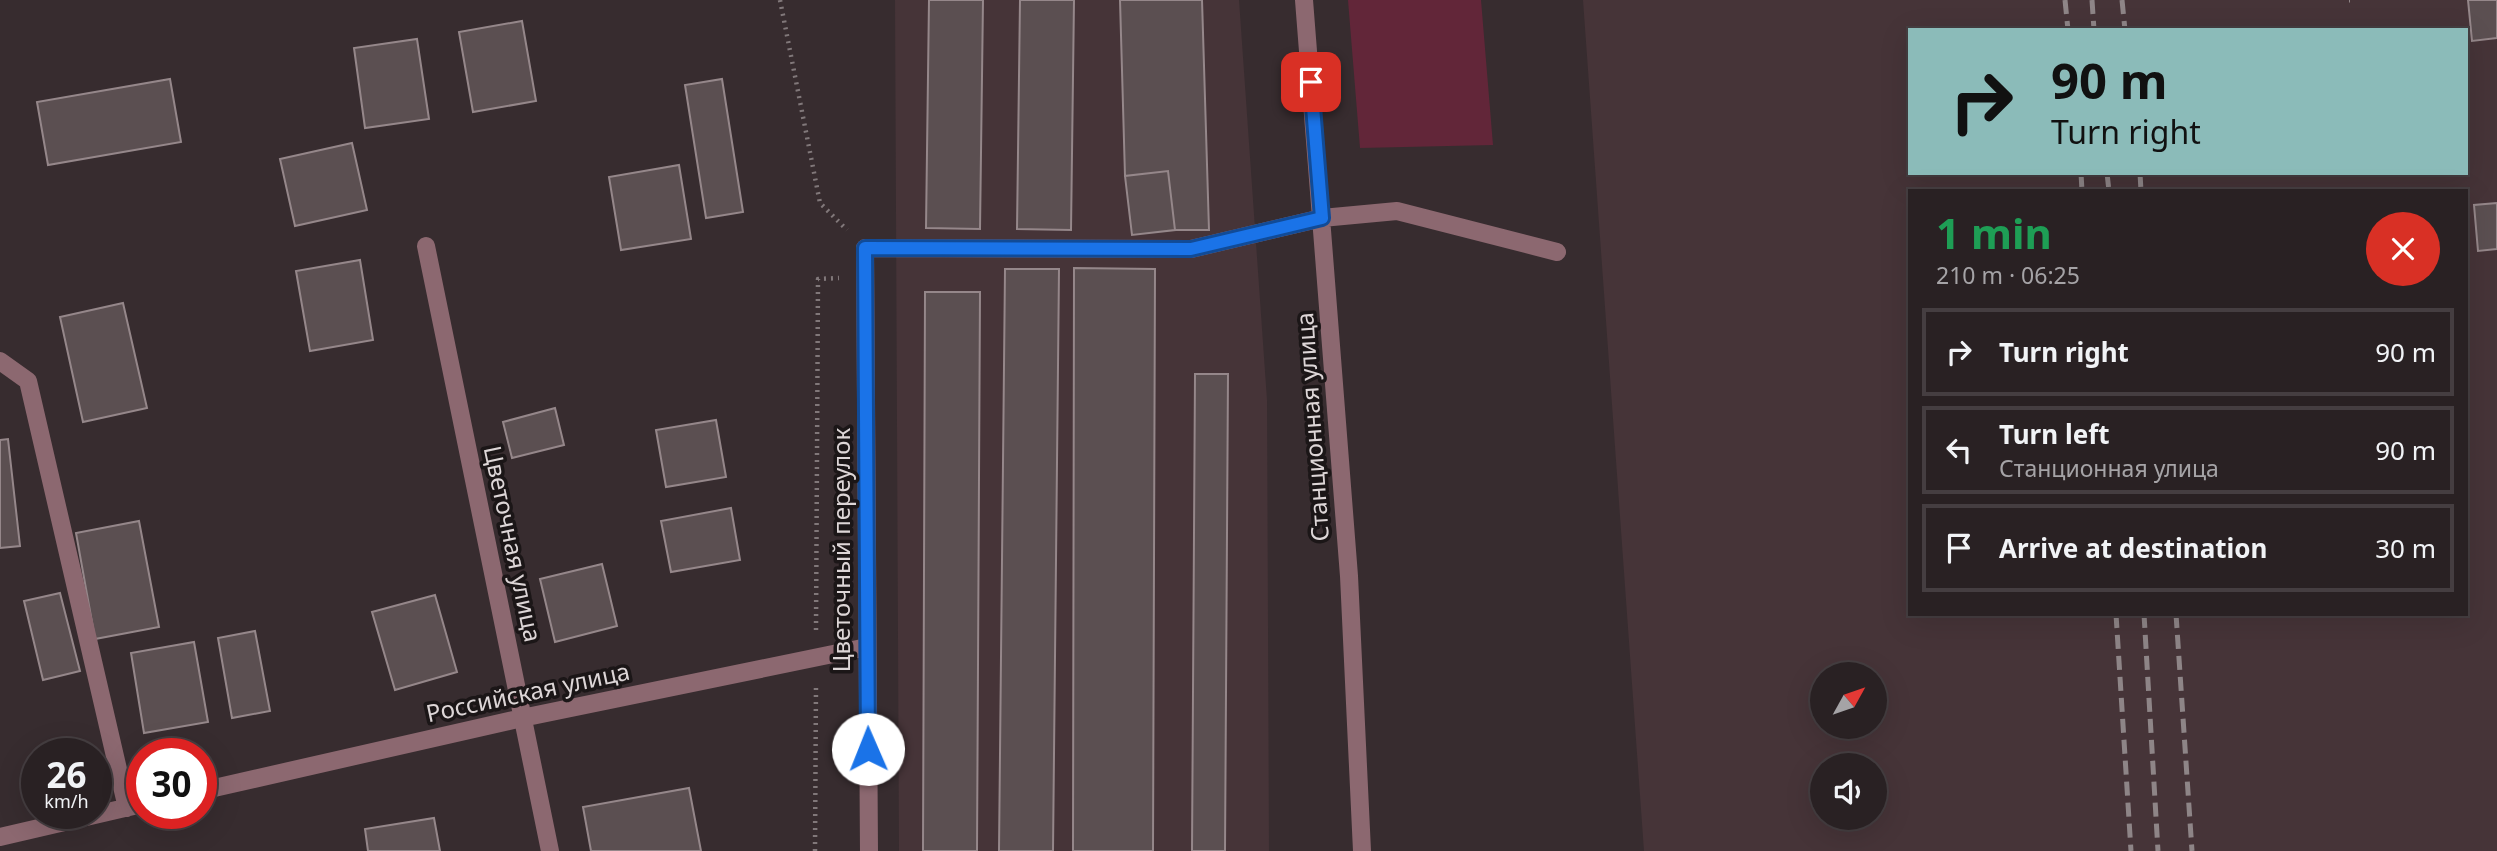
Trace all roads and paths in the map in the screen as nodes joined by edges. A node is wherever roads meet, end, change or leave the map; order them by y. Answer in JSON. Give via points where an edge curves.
{"nodes":[{"id":1,"x":780,"y":0,"type":"edge"},
{"id":2,"x":1304,"y":0,"type":"edge"},
{"id":3,"x":1322,"y":218,"type":"junction"},
{"id":4,"x":426,"y":246,"type":"dead end"},
{"id":5,"x":865,"y":248,"type":"junction"},
{"id":6,"x":1557,"y":252,"type":"dead end"},
{"id":7,"x":864,"y":276,"type":"junction"},
{"id":8,"x":0,"y":361,"type":"edge"},
{"id":9,"x":867,"y":647,"type":"junction"},
{"id":10,"x":816,"y":657,"type":"junction"},
{"id":11,"x":522,"y":718,"type":"junction"},
{"id":12,"x":126,"y":774,"type":"edge"},
{"id":13,"x":217,"y":787,"type":"edge"},
{"id":14,"x":126,"y":808,"type":"edge"},
{"id":15,"x":0,"y":837,"type":"edge"},
{"id":16,"x":550,"y":851,"type":"edge"},
{"id":17,"x":815,"y":851,"type":"edge"},
{"id":18,"x":869,"y":851,"type":"edge"},
{"id":19,"x":1362,"y":851,"type":"edge"}],
"edges":[{"from":1,"to":5,"type":"path","via":[[820,203]]},
{"from":2,"to":3,"type":"street","name":"Станционная улица"},
{"from":3,"to":5,"type":"street","via":[[1191,249]]},
{"from":3,"to":6,"type":"street","via":[[1397,211]]},
{"from":3,"to":19,"type":"street","name":"Станционная улица","via":[[1349,576]]},
{"from":4,"to":11,"type":"street","name":"Цветочная улица"},
{"from":5,"to":7,"type":"street","name":"Цветочный переулок"},
{"from":7,"to":9,"type":"street","name":"Цветочный переулок"},
{"from":7,"to":10,"type":"path","via":[[817,279]]},
{"from":8,"to":12,"type":"street","via":[[28,381]]},
{"from":9,"to":10,"type":"street","name":"Российская улица"},
{"from":9,"to":18,"type":"street","name":"Цветочный переулок"},
{"from":10,"to":11,"type":"street","name":"Российская улица"},
{"from":10,"to":17,"type":"path"},
{"from":11,"to":13,"type":"street","name":"Российская улица"},
{"from":11,"to":16,"type":"street","name":"Цветочная улица"},
{"from":14,"to":15,"type":"street"}]}
